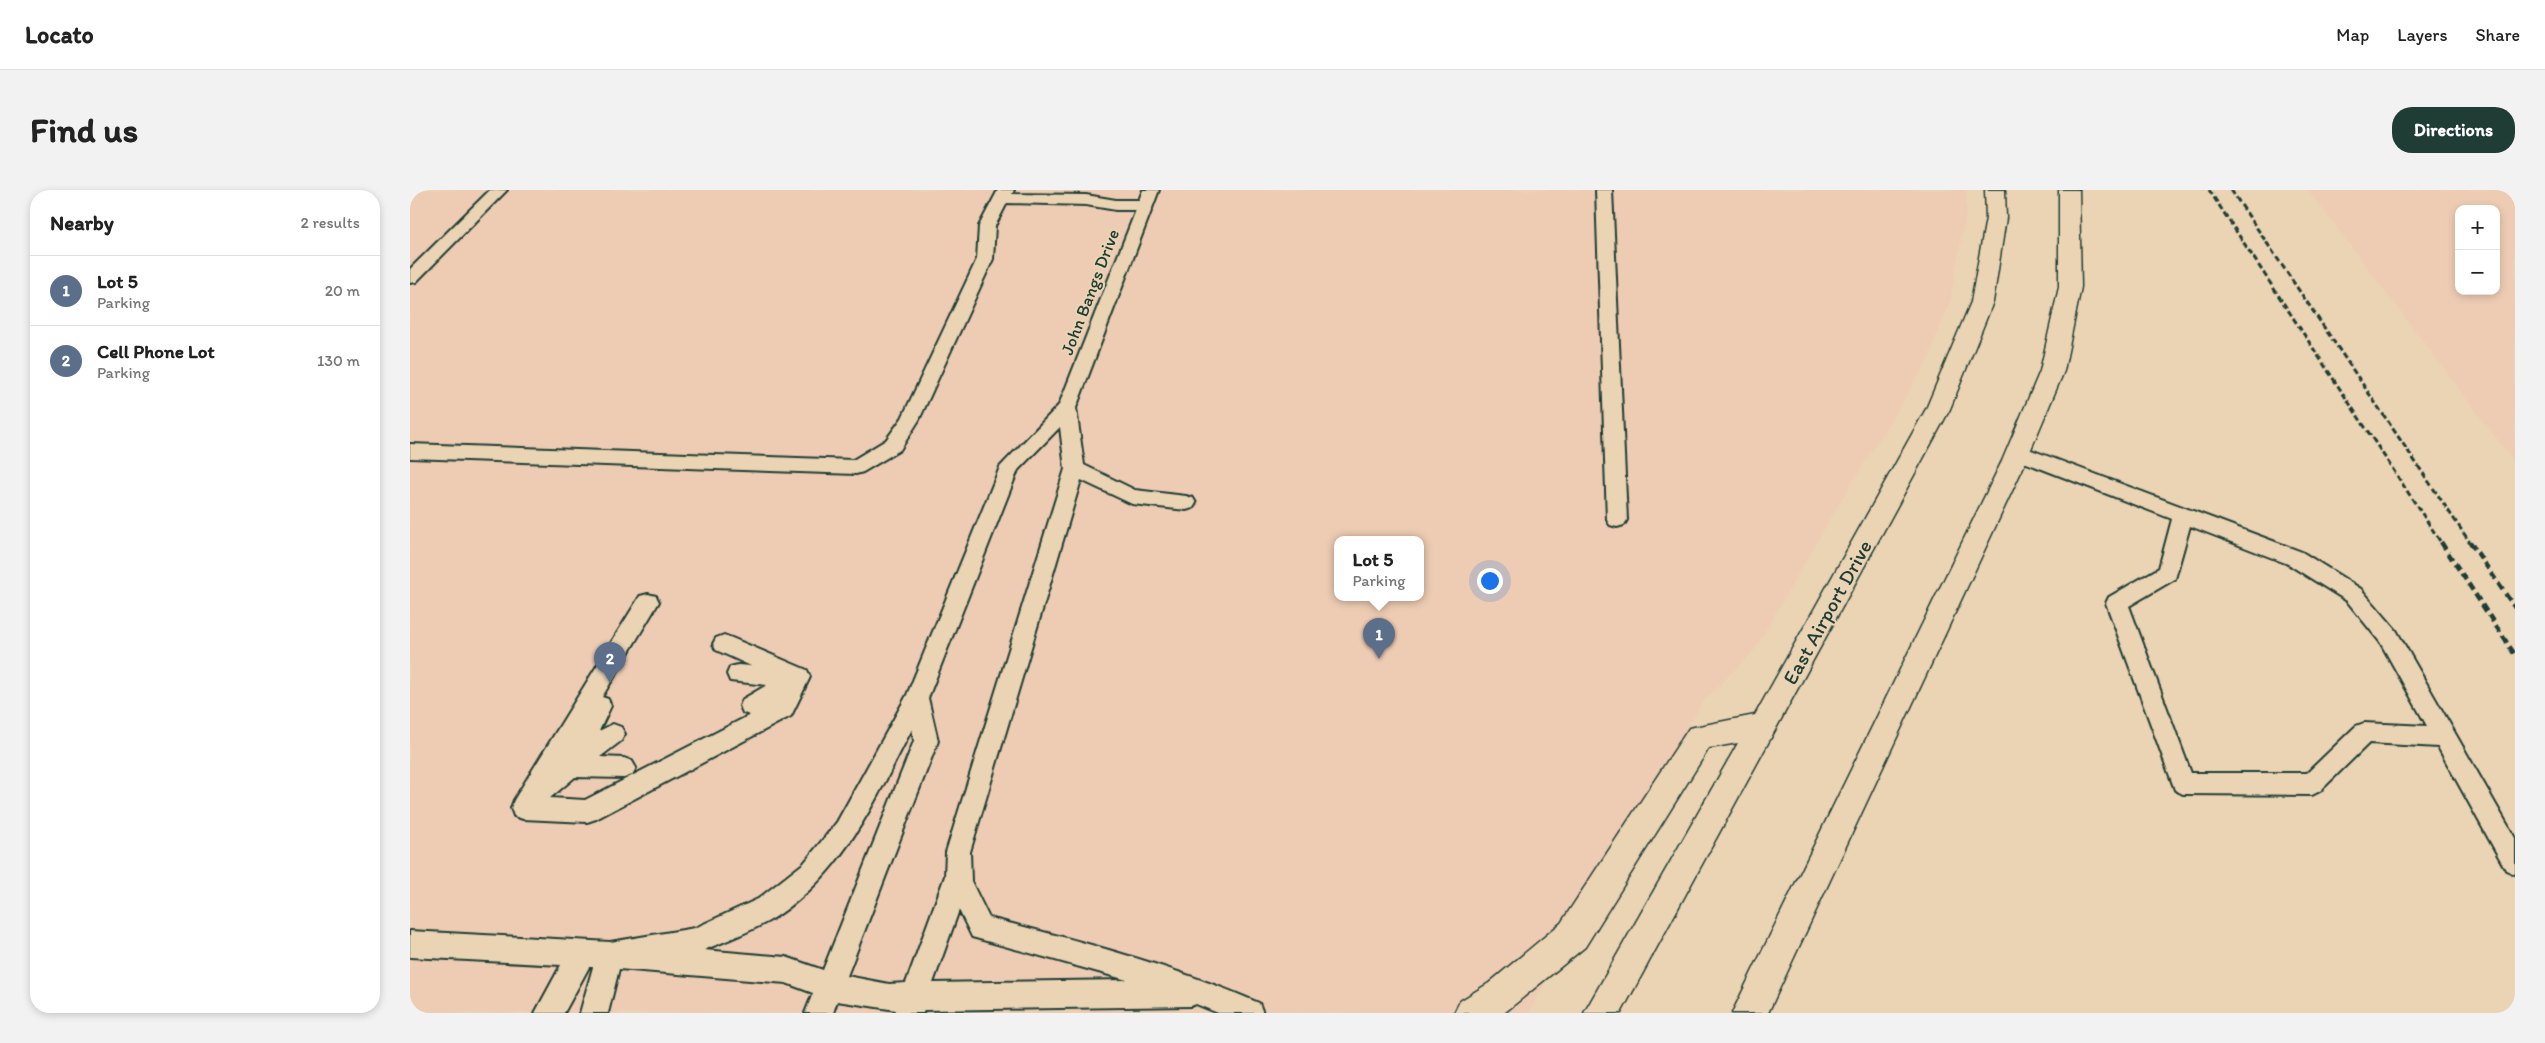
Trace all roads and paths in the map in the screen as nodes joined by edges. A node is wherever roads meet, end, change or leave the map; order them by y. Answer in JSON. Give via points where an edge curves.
{"nodes":[{"id":1,"x":499,"y":190,"type":"edge"},
{"id":2,"x":1604,"y":190,"type":"edge"},
{"id":3,"x":1995,"y":190,"type":"edge"},
{"id":4,"x":2069,"y":190,"type":"edge"},
{"id":5,"x":1004,"y":194,"type":"edge"},
{"id":6,"x":1148,"y":198,"type":"edge"},
{"id":7,"x":410,"y":278,"type":"edge"},
{"id":8,"x":1067,"y":408,"type":"junction"},
{"id":9,"x":410,"y":451,"type":"edge"},
{"id":10,"x":2018,"y":452,"type":"junction"},
{"id":11,"x":1075,"y":469,"type":"junction"},
{"id":12,"x":1186,"y":503,"type":"dead end"},
{"id":13,"x":2184,"y":516,"type":"junction"},
{"id":14,"x":1617,"y":520,"type":"dead end"},
{"id":15,"x":648,"y":602,"type":"dead end"},
{"id":16,"x":724,"y":644,"type":"dead end"},
{"id":17,"x":738,"y":674,"type":"dead end"},
{"id":18,"x":799,"y":677,"type":"junction"},
{"id":19,"x":917,"y":698,"type":"junction"},
{"id":20,"x":602,"y":702,"type":"dead end"},
{"id":21,"x":751,"y":706,"type":"dead end"},
{"id":22,"x":1764,"y":726,"type":"junction"},
{"id":23,"x":612,"y":734,"type":"dead end"},
{"id":24,"x":2444,"y":737,"type":"junction"},
{"id":25,"x":570,"y":766,"type":"junction"},
{"id":26,"x":624,"y":768,"type":"dead end"},
{"id":27,"x":523,"y":808,"type":"junction"},
{"id":28,"x":2515,"y":862,"type":"edge"},
{"id":29,"x":958,"y":876,"type":"junction"},
{"id":30,"x":410,"y":944,"type":"edge"},
{"id":31,"x":582,"y":954,"type":"junction"},
{"id":32,"x":610,"y":954,"type":"junction"},
{"id":33,"x":830,"y":986,"type":"junction"},
{"id":34,"x":1206,"y":993,"type":"junction"},
{"id":35,"x":912,"y":1005,"type":"edge"},
{"id":36,"x":549,"y":1013,"type":"edge"},
{"id":37,"x":594,"y":1013,"type":"edge"},
{"id":38,"x":819,"y":1013,"type":"edge"},
{"id":39,"x":831,"y":1013,"type":"edge"},
{"id":40,"x":1249,"y":1013,"type":"edge"},
{"id":41,"x":1472,"y":1013,"type":"edge"},
{"id":42,"x":1602,"y":1013,"type":"edge"},
{"id":43,"x":1750,"y":1013,"type":"edge"}],
"edges":[{"from":1,"to":7,"type":"lane"},
{"from":2,"to":14,"type":"lane"},
{"from":3,"to":22,"type":"main road","name":"East Airport Drive","via":[[1996,218],[1982,302],[1938,410]]},
{"from":4,"to":10,"type":"main road","via":[[2070,287],[2052,371]]},
{"from":5,"to":6,"type":"lane","via":[[1019,209],[1080,211]]},
{"from":5,"to":9,"type":"lane","via":[[987,226],[985,259],[910,420],[894,445],[856,467]]},
{"from":6,"to":8,"type":"lane","name":"John Bangs Drive"},
{"from":8,"to":11,"type":"lane"},
{"from":8,"to":19,"type":"lane","via":[[1010,468]]},
{"from":10,"to":13,"type":"lane"},
{"from":10,"to":43,"type":"main road"},
{"from":11,"to":12,"type":"lane","via":[[1132,497]]},
{"from":11,"to":29,"type":"lane","via":[[958,852]]},
{"from":13,"to":24,"type":"lane","via":[[2295,558],[2354,595],[2388,636]]},
{"from":13,"to":24,"type":"lane","via":[[2168,572],[2116,603],[2183,783],[2312,784],[2364,734]]},
{"from":15,"to":27,"type":"lane"},
{"from":16,"to":18,"type":"lane"},
{"from":17,"to":18,"type":"lane"},
{"from":18,"to":21,"type":"lane"},
{"from":18,"to":27,"type":"lane","via":[[783,709],[586,811]]},
{"from":19,"to":32,"type":"lane","via":[[846,830],[813,871],[767,908],[697,940]]},
{"from":19,"to":33,"type":"lane","via":[[926,741]]},
{"from":20,"to":25,"type":"lane"},
{"from":22,"to":41,"type":"main road","via":[[1700,738],[1573,935],[1501,995]]},
{"from":22,"to":42,"type":"main road","name":"East Airport Drive"},
{"from":23,"to":25,"type":"lane"},
{"from":24,"to":28,"type":"lane"},
{"from":25,"to":26,"type":"lane"},
{"from":25,"to":27,"type":"lane"},
{"from":29,"to":34,"type":"lane","via":[[981,928],[1130,966]]},
{"from":29,"to":35,"type":"lane"},
{"from":30,"to":31,"type":"lane"},
{"from":31,"to":32,"type":"lane"},
{"from":31,"to":36,"type":"lane"},
{"from":32,"to":33,"type":"lane","via":[[786,970]]},
{"from":32,"to":37,"type":"lane"},
{"from":33,"to":35,"type":"lane","via":[[889,997]]},
{"from":33,"to":38,"type":"lane"},
{"from":33,"to":39,"type":"lane"},
{"from":34,"to":35,"type":"lane"},
{"from":34,"to":40,"type":"lane"}]}
